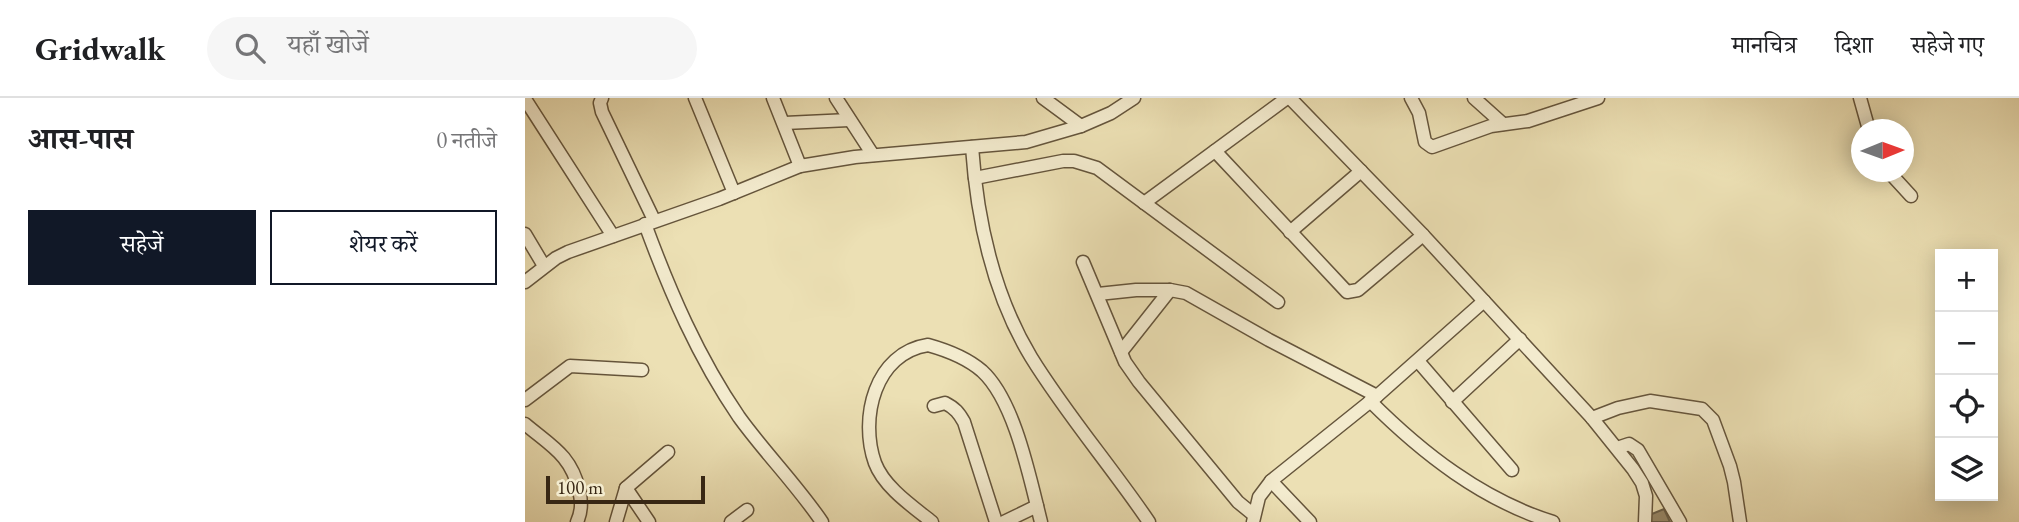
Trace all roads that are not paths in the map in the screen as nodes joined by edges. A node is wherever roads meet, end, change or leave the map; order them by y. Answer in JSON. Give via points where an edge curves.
{"nodes":[{"id":1,"x":603,"y":98,"type":"edge"},
{"id":2,"x":695,"y":98,"type":"edge"},
{"id":3,"x":773,"y":98,"type":"edge"},
{"id":4,"x":836,"y":98,"type":"edge"},
{"id":5,"x":1043,"y":98,"type":"edge"},
{"id":6,"x":1134,"y":98,"type":"edge"},
{"id":7,"x":1288,"y":98,"type":"edge"},
{"id":8,"x":1411,"y":98,"type":"edge"},
{"id":9,"x":1474,"y":98,"type":"edge"},
{"id":10,"x":1598,"y":98,"type":"edge"},
{"id":11,"x":1860,"y":98,"type":"edge"},
{"id":12,"x":525,"y":99,"type":"edge"},
{"id":13,"x":1569,"y":102,"type":"edge"},
{"id":14,"x":1866,"y":119,"type":"edge"},
{"id":15,"x":849,"y":120,"type":"junction"},
{"id":16,"x":785,"y":123,"type":"junction"},
{"id":17,"x":1503,"y":124,"type":"junction"},
{"id":18,"x":1081,"y":126,"type":"junction"},
{"id":19,"x":972,"y":147,"type":"junction"},
{"id":20,"x":1215,"y":151,"type":"junction"},
{"id":21,"x":873,"y":155,"type":"junction"},
{"id":22,"x":800,"y":166,"type":"junction"},
{"id":23,"x":1361,"y":172,"type":"junction"},
{"id":24,"x":975,"y":178,"type":"junction"},
{"id":25,"x":1898,"y":182,"type":"edge"},
{"id":26,"x":734,"y":193,"type":"junction"},
{"id":27,"x":1911,"y":197,"type":"dead end"},
{"id":28,"x":1144,"y":203,"type":"junction"},
{"id":29,"x":649,"y":222,"type":"junction"},
{"id":30,"x":1290,"y":232,"type":"junction"},
{"id":31,"x":525,"y":234,"type":"edge"},
{"id":32,"x":1423,"y":235,"type":"junction"},
{"id":33,"x":613,"y":236,"type":"junction"},
{"id":34,"x":1083,"y":262,"type":"dead end"},
{"id":35,"x":544,"y":266,"type":"junction"},
{"id":36,"x":525,"y":282,"type":"edge"},
{"id":37,"x":1170,"y":290,"type":"junction"},
{"id":38,"x":1098,"y":294,"type":"junction"},
{"id":39,"x":1485,"y":301,"type":"junction"},
{"id":40,"x":1278,"y":302,"type":"dead end"},
{"id":41,"x":1520,"y":339,"type":"junction"},
{"id":42,"x":1121,"y":352,"type":"junction"},
{"id":43,"x":1418,"y":361,"type":"junction"},
{"id":44,"x":642,"y":370,"type":"dead end"},
{"id":45,"x":1374,"y":399,"type":"junction"},
{"id":46,"x":525,"y":400,"type":"edge"},
{"id":47,"x":1452,"y":401,"type":"junction"},
{"id":48,"x":934,"y":406,"type":"dead end"},
{"id":49,"x":1592,"y":418,"type":"junction"},
{"id":50,"x":525,"y":425,"type":"edge"},
{"id":51,"x":1617,"y":448,"type":"junction"},
{"id":52,"x":668,"y":452,"type":"dead end"},
{"id":53,"x":1512,"y":470,"type":"dead end"},
{"id":54,"x":1271,"y":481,"type":"junction"},
{"id":55,"x":627,"y":488,"type":"junction"},
{"id":56,"x":1037,"y":506,"type":"junction"},
{"id":57,"x":747,"y":510,"type":"dead end"},
{"id":58,"x":1254,"y":518,"type":"edge"},
{"id":59,"x":577,"y":522,"type":"edge"},
{"id":60,"x":616,"y":522,"type":"edge"},
{"id":61,"x":649,"y":522,"type":"edge"},
{"id":62,"x":731,"y":522,"type":"edge"},
{"id":63,"x":822,"y":522,"type":"edge"},
{"id":64,"x":932,"y":522,"type":"edge"},
{"id":65,"x":996,"y":522,"type":"edge"},
{"id":66,"x":1004,"y":522,"type":"edge"},
{"id":67,"x":1041,"y":522,"type":"edge"},
{"id":68,"x":1149,"y":522,"type":"edge"},
{"id":69,"x":1310,"y":522,"type":"edge"},
{"id":70,"x":1553,"y":522,"type":"edge"},
{"id":71,"x":1645,"y":522,"type":"edge"},
{"id":72,"x":1680,"y":522,"type":"edge"},
{"id":73,"x":1739,"y":522,"type":"edge"}],
"edges":[{"from":1,"to":29,"type":"street","via":[[602,111]]},
{"from":2,"to":26,"type":"street"},
{"from":3,"to":16,"type":"street"},
{"from":4,"to":15,"type":"street"},
{"from":5,"to":18,"type":"street"},
{"from":6,"to":18,"type":"street"},
{"from":7,"to":20,"type":"street"},
{"from":7,"to":23,"type":"street"},
{"from":8,"to":17,"type":"street","via":[[1425,142],[1432,147]]},
{"from":9,"to":17,"type":"street"},
{"from":10,"to":13,"type":"street"},
{"from":11,"to":14,"type":"street"},
{"from":12,"to":33,"type":"street"},
{"from":13,"to":17,"type":"street","via":[[1528,121]]},
{"from":15,"to":16,"type":"street"},
{"from":15,"to":21,"type":"street"},
{"from":16,"to":22,"type":"street"},
{"from":18,"to":19,"type":"street","via":[[1026,142]]},
{"from":19,"to":21,"type":"street"},
{"from":19,"to":24,"type":"street"},
{"from":20,"to":28,"type":"street"},
{"from":20,"to":30,"type":"street"},
{"from":21,"to":22,"type":"street"},
{"from":22,"to":26,"type":"street"},
{"from":23,"to":30,"type":"street"},
{"from":23,"to":32,"type":"street"},
{"from":24,"to":28,"type":"street","via":[[1074,161],[1097,168]]},
{"from":24,"to":68,"type":"street","via":[[988,251],[1021,339]]},
{"from":25,"to":27,"type":"street"},
{"from":26,"to":29,"type":"street"},
{"from":28,"to":40,"type":"street"},
{"from":29,"to":33,"type":"street"},
{"from":29,"to":63,"type":"street","via":[[671,293],[718,384]]},
{"from":30,"to":32,"type":"street","via":[[1349,292],[1358,290]]},
{"from":31,"to":35,"type":"street"},
{"from":32,"to":39,"type":"street"},
{"from":33,"to":35,"type":"street","via":[[562,254]]},
{"from":34,"to":38,"type":"street"},
{"from":35,"to":36,"type":"street"},
{"from":37,"to":38,"type":"street"},
{"from":37,"to":42,"type":"street"},
{"from":37,"to":45,"type":"street","via":[[1186,293]]},
{"from":38,"to":42,"type":"street"},
{"from":39,"to":41,"type":"street"},
{"from":39,"to":43,"type":"street"},
{"from":41,"to":47,"type":"street"},
{"from":41,"to":49,"type":"street"},
{"from":42,"to":58,"type":"street","via":[[1159,407]]},
{"from":43,"to":45,"type":"street"},
{"from":43,"to":47,"type":"street"},
{"from":44,"to":46,"type":"street","via":[[570,366]]},
{"from":45,"to":54,"type":"street"},
{"from":45,"to":70,"type":"street","via":[[1427,453],[1472,484]]},
{"from":47,"to":53,"type":"street"},
{"from":48,"to":65,"type":"street","via":[[952,406],[964,422]]},
{"from":49,"to":51,"type":"street"},
{"from":49,"to":73,"type":"street","via":[[1650,401],[1702,409],[1713,420],[1730,466]]},
{"from":50,"to":59,"type":"street","via":[[571,466],[582,505]]},
{"from":51,"to":71,"type":"street","via":[[1642,484]]},
{"from":51,"to":72,"type":"street","via":[[1629,444],[1637,450]]},
{"from":52,"to":55,"type":"street"},
{"from":54,"to":58,"type":"street","via":[[1263,489]]},
{"from":54,"to":69,"type":"street"},
{"from":55,"to":60,"type":"street"},
{"from":55,"to":61,"type":"street"},
{"from":56,"to":64,"type":"street","via":[[1008,411],[994,386],[970,363],[928,345],[908,351],[887,368],[874,391],[870,425],[882,475]]},
{"from":56,"to":66,"type":"street"},
{"from":56,"to":67,"type":"street"},
{"from":57,"to":62,"type":"street"}]}
